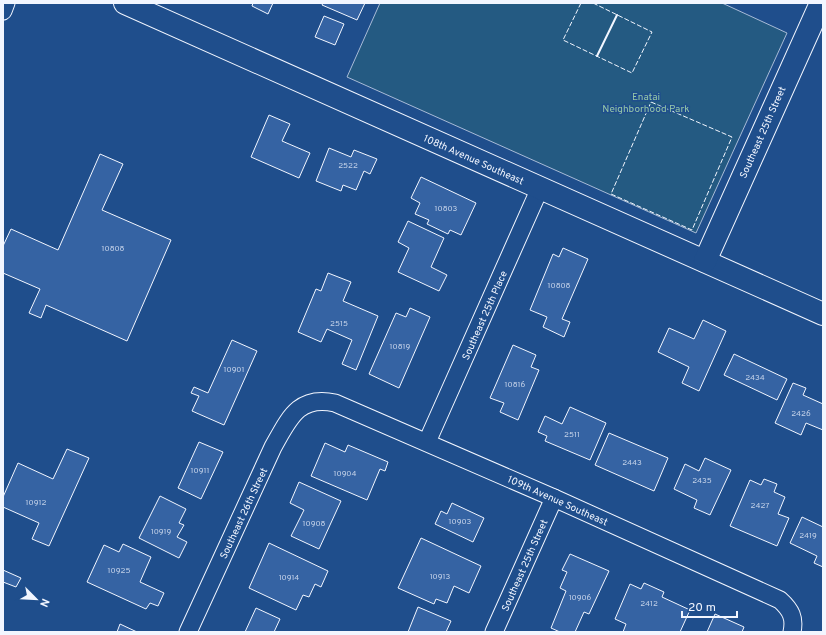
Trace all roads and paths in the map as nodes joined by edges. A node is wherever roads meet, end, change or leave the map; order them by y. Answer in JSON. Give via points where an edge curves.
{"nodes":[{"id":1,"x":6,"y":3,"type":"edge"},
{"id":2,"x":125,"y":3,"type":"edge"},
{"id":3,"x":821,"y":3,"type":"edge"},
{"id":4,"x":3,"y":10,"type":"edge"},
{"id":5,"x":540,"y":188,"type":"junction"},
{"id":6,"x":705,"y":261,"type":"junction"},
{"id":7,"x":823,"y":314,"type":"edge"},
{"id":8,"x":309,"y":402,"type":"joint"},
{"id":9,"x":427,"y":442,"type":"junction"},
{"id":10,"x":554,"y":498,"type":"junction"},
{"id":11,"x":793,"y":627,"type":"edge"},
{"id":12,"x":188,"y":632,"type":"edge"},
{"id":13,"x":494,"y":632,"type":"edge"}],
"edges":[{"from":1,"to":4,"type":"street"},
{"from":2,"to":5,"type":"street","name":"108th Avenue Southeast"},
{"from":3,"to":6,"type":"street","name":"Southeast 25th Street"},
{"from":5,"to":6,"type":"street","name":"108th Avenue Southeast"},
{"from":5,"to":9,"type":"street","name":"Southeast 25th Place"},
{"from":6,"to":7,"type":"street","name":"108th Avenue Southeast"},
{"from":8,"to":9,"type":"street","name":"109th Avenue Southeast","via":[[335,402]]},
{"from":8,"to":12,"type":"street","name":"Southeast 26th Street","via":[[299,408],[287,422],[273,447]]},
{"from":9,"to":10,"type":"street","name":"109th Avenue Southeast"},
{"from":10,"to":11,"type":"street","name":"109th Avenue Southeast","via":[[780,600],[792,612]]},
{"from":10,"to":13,"type":"street","name":"Southeast 25th Street"}]}
